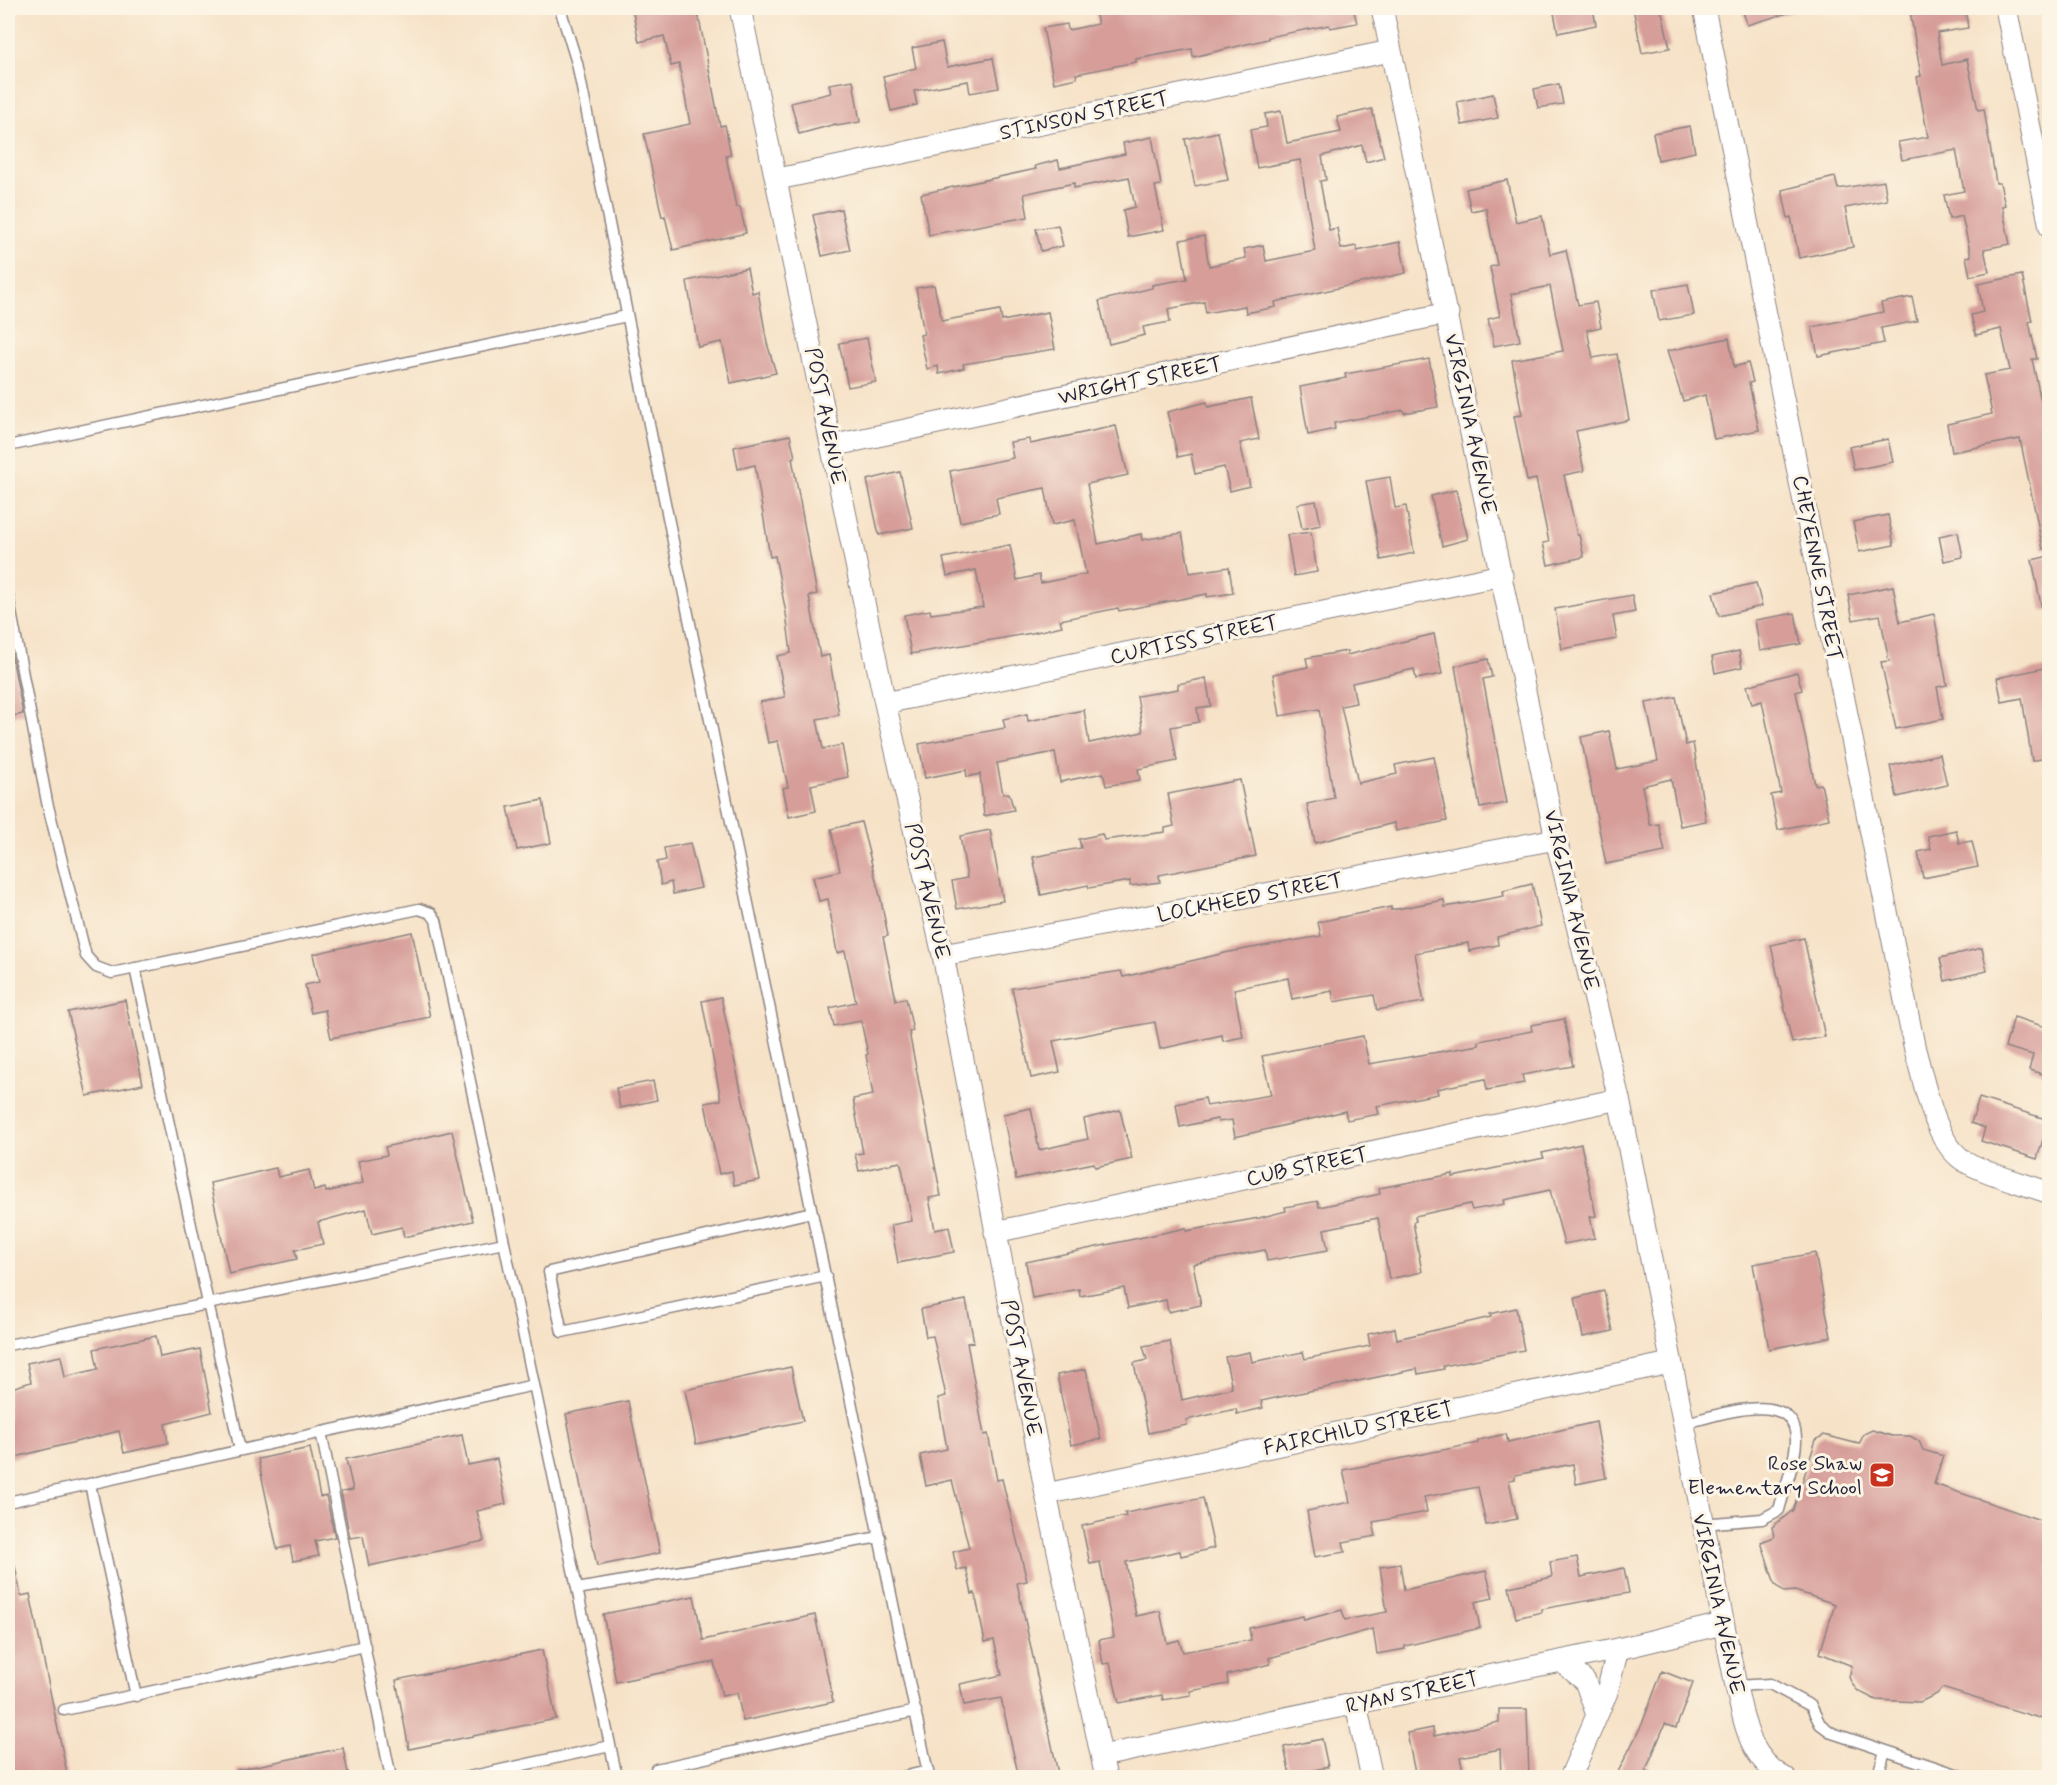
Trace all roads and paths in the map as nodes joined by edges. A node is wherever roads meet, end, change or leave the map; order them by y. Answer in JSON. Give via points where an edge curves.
{"nodes":[{"id":1,"x":560,"y":8,"type":"edge"},
{"id":2,"x":740,"y":8,"type":"edge"},
{"id":3,"x":1382,"y":8,"type":"edge"},
{"id":4,"x":1704,"y":8,"type":"edge"},
{"id":5,"x":2006,"y":8,"type":"edge"},
{"id":6,"x":1390,"y":51,"type":"junction"},
{"id":7,"x":778,"y":179,"type":"junction"},
{"id":8,"x":2049,"y":227,"type":"edge"},
{"id":9,"x":1448,"y":313,"type":"junction"},
{"id":10,"x":627,"y":316,"type":"junction"},
{"id":11,"x":8,"y":446,"type":"edge"},
{"id":12,"x":831,"y":446,"type":"junction"},
{"id":13,"x":1502,"y":575,"type":"junction"},
{"id":14,"x":8,"y":596,"type":"edge"},
{"id":15,"x":885,"y":704,"type":"junction"},
{"id":16,"x":1556,"y":839,"type":"junction"},
{"id":17,"x":943,"y":955,"type":"junction"},
{"id":18,"x":135,"y":968,"type":"junction"},
{"id":19,"x":1619,"y":1099,"type":"junction"},
{"id":20,"x":2049,"y":1193,"type":"edge"},
{"id":21,"x":812,"y":1212,"type":"junction"},
{"id":22,"x":995,"y":1232,"type":"junction"},
{"id":23,"x":504,"y":1243,"type":"junction"},
{"id":24,"x":826,"y":1276,"type":"junction"},
{"id":25,"x":208,"y":1304,"type":"junction"},
{"id":26,"x":8,"y":1345,"type":"edge"},
{"id":27,"x":1670,"y":1363,"type":"junction"},
{"id":28,"x":534,"y":1385,"type":"junction"},
{"id":29,"x":1682,"y":1424,"type":"junction"},
{"id":30,"x":321,"y":1432,"type":"junction"},
{"id":31,"x":240,"y":1450,"type":"junction"},
{"id":32,"x":90,"y":1484,"type":"junction"},
{"id":33,"x":1046,"y":1494,"type":"junction"},
{"id":34,"x":8,"y":1502,"type":"edge"},
{"id":35,"x":1702,"y":1524,"type":"junction"},
{"id":36,"x":879,"y":1537,"type":"junction"},
{"id":37,"x":577,"y":1589,"type":"junction"},
{"id":38,"x":1722,"y":1624,"type":"junction"},
{"id":39,"x":364,"y":1646,"type":"junction"},
{"id":40,"x":1618,"y":1649,"type":"junction"},
{"id":41,"x":1561,"y":1661,"type":"junction"},
{"id":42,"x":1736,"y":1686,"type":"junction"},
{"id":43,"x":136,"y":1696,"type":"junction"},
{"id":44,"x":1356,"y":1704,"type":"junction"},
{"id":45,"x":64,"y":1710,"type":"dead end"},
{"id":46,"x":916,"y":1711,"type":"junction"},
{"id":47,"x":1597,"y":1715,"type":"junction"},
{"id":48,"x":610,"y":1746,"type":"junction"},
{"id":49,"x":1885,"y":1751,"type":"junction"},
{"id":50,"x":1102,"y":1756,"type":"junction"},
{"id":51,"x":929,"y":1774,"type":"edge"},
{"id":52,"x":391,"y":1778,"type":"edge"},
{"id":53,"x":464,"y":1778,"type":"edge"},
{"id":54,"x":617,"y":1778,"type":"edge"},
{"id":55,"x":658,"y":1778,"type":"edge"},
{"id":56,"x":898,"y":1778,"type":"edge"},
{"id":57,"x":1106,"y":1778,"type":"edge"},
{"id":58,"x":1372,"y":1778,"type":"edge"},
{"id":59,"x":1570,"y":1778,"type":"edge"},
{"id":60,"x":1785,"y":1778,"type":"edge"},
{"id":61,"x":1877,"y":1778,"type":"edge"},
{"id":62,"x":1968,"y":1778,"type":"edge"}],
"edges":[{"from":1,"to":10,"type":"lane","via":[[577,63]]},
{"from":2,"to":7,"type":"street","name":"POST AVENUE"},
{"from":3,"to":6,"type":"street","name":"VIRGINIA AVENUE"},
{"from":4,"to":20,"type":"street","name":"CHEYENNE STREET","via":[[1915,1050],[1938,1128],[1947,1145],[1965,1162]]},
{"from":5,"to":8,"type":"street"},
{"from":6,"to":7,"type":"street","name":"STINSON STREET"},
{"from":6,"to":9,"type":"street","name":"VIRGINIA AVENUE"},
{"from":7,"to":12,"type":"street","name":"POST AVENUE"},
{"from":9,"to":12,"type":"street","name":"WRIGHT STREET"},
{"from":9,"to":13,"type":"street","name":"VIRGINIA AVENUE"},
{"from":10,"to":11,"type":"lane"},
{"from":10,"to":21,"type":"lane"},
{"from":12,"to":15,"type":"street","name":"POST AVENUE"},
{"from":13,"to":15,"type":"street","name":"CURTISS STREET"},
{"from":13,"to":16,"type":"street","name":"VIRGINIA AVENUE"},
{"from":14,"to":18,"type":"lane","via":[[47,801],[86,956],[96,967],[112,973]]},
{"from":15,"to":17,"type":"street","name":"POST AVENUE"},
{"from":16,"to":17,"type":"street","name":"LOCKHEED STREET"},
{"from":16,"to":19,"type":"street","name":"VIRGINIA AVENUE"},
{"from":17,"to":22,"type":"street","name":"POST AVENUE"},
{"from":18,"to":23,"type":"lane","via":[[419,909],[430,913],[436,920]]},
{"from":18,"to":25,"type":"lane"},
{"from":19,"to":22,"type":"street","name":"CUB STREET"},
{"from":19,"to":27,"type":"street","name":"VIRGINIA AVENUE"},
{"from":21,"to":24,"type":"lane"},
{"from":21,"to":24,"type":"lane","via":[[549,1272],[562,1332]]},
{"from":22,"to":33,"type":"street","name":"POST AVENUE"},
{"from":23,"to":25,"type":"lane"},
{"from":23,"to":28,"type":"lane"},
{"from":24,"to":36,"type":"lane"},
{"from":25,"to":26,"type":"lane"},
{"from":25,"to":31,"type":"lane"},
{"from":27,"to":29,"type":"street","name":"VIRGINIA AVENUE"},
{"from":27,"to":33,"type":"street","name":"FAIRCHILD STREET"},
{"from":28,"to":30,"type":"lane"},
{"from":28,"to":37,"type":"lane"},
{"from":29,"to":35,"type":"street","name":"VIRGINIA AVENUE"},
{"from":29,"to":35,"type":"lane","via":[[1762,1406],[1779,1409],[1791,1423],[1796,1441],[1779,1510],[1762,1519]]},
{"from":30,"to":31,"type":"lane"},
{"from":30,"to":39,"type":"lane"},
{"from":31,"to":32,"type":"lane"},
{"from":32,"to":34,"type":"lane"},
{"from":32,"to":43,"type":"lane"},
{"from":33,"to":50,"type":"street","name":"POST AVENUE"},
{"from":35,"to":38,"type":"street","name":"VIRGINIA AVENUE"},
{"from":36,"to":37,"type":"lane"},
{"from":36,"to":46,"type":"lane"},
{"from":37,"to":48,"type":"lane"},
{"from":38,"to":40,"type":"street","name":"RYAN STREET"},
{"from":38,"to":42,"type":"street","name":"VIRGINIA AVENUE"},
{"from":39,"to":43,"type":"lane"},
{"from":39,"to":52,"type":"lane"},
{"from":40,"to":41,"type":"street","name":"RYAN STREET"},
{"from":40,"to":47,"type":"street"},
{"from":41,"to":44,"type":"street","name":"RYAN STREET"},
{"from":41,"to":47,"type":"street","via":[[1584,1681]]},
{"from":42,"to":49,"type":"lane","via":[[1770,1684],[1811,1706],[1821,1724],[1832,1733]]},
{"from":42,"to":60,"type":"street","name":"VIRGINIA AVENUE","via":[[1748,1738],[1774,1772]]},
{"from":43,"to":45,"type":"lane"},
{"from":44,"to":50,"type":"street","name":"RYAN STREET"},
{"from":44,"to":58,"type":"street"},
{"from":46,"to":51,"type":"lane"},
{"from":46,"to":55,"type":"lane","via":[[656,1769]]},
{"from":47,"to":59,"type":"street"},
{"from":48,"to":53,"type":"lane"},
{"from":48,"to":54,"type":"lane"},
{"from":49,"to":61,"type":"lane"},
{"from":49,"to":62,"type":"lane"},
{"from":50,"to":57,"type":"street","name":"POST AVENUE"},
{"from":51,"to":56,"type":"lane"}]}
